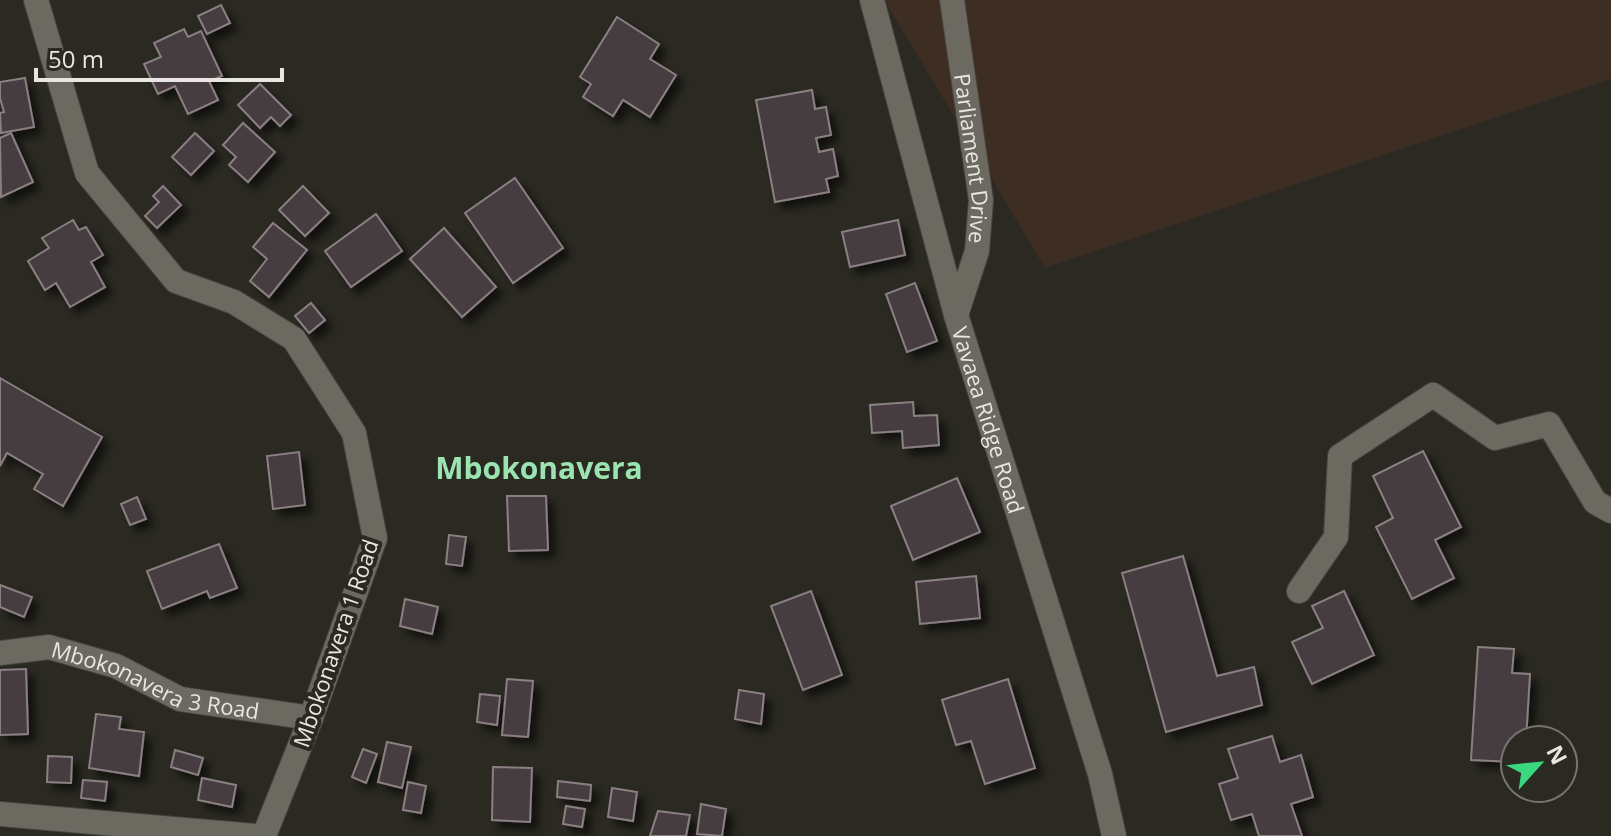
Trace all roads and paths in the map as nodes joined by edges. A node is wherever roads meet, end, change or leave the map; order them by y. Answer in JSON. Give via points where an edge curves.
{"nodes":[{"id":1,"x":36,"y":0,"type":"edge"},
{"id":2,"x":872,"y":0,"type":"edge"},
{"id":3,"x":952,"y":0,"type":"edge"},
{"id":4,"x":956,"y":315,"type":"junction"},
{"id":5,"x":1611,"y":511,"type":"edge"},
{"id":6,"x":1299,"y":591,"type":"dead end"},
{"id":7,"x":0,"y":653,"type":"edge"},
{"id":8,"x":311,"y":718,"type":"junction"},
{"id":9,"x":0,"y":814,"type":"edge"},
{"id":10,"x":255,"y":836,"type":"edge"},
{"id":11,"x":264,"y":836,"type":"edge"},
{"id":12,"x":1114,"y":836,"type":"edge"}],
"edges":[{"from":1,"to":8,"type":"street","name":"Mbokonavera 1 Road","via":[[87,173],[176,281],[234,302],[294,339],[354,433],[375,538]]},
{"from":2,"to":4,"type":"street","name":"Vavaea Ridge Road"},
{"from":3,"to":4,"type":"street","name":"Parliament Drive","via":[[981,200],[977,251]]},
{"from":4,"to":12,"type":"street","name":"Vavaea Ridge Road","via":[[1100,774]]},
{"from":5,"to":6,"type":"street","via":[[1595,502],[1549,424],[1495,438],[1433,395],[1340,456],[1336,537]]},
{"from":7,"to":8,"type":"street","name":"Mbokonavera 3 Road","via":[[49,647],[116,666],[180,699]]},
{"from":8,"to":11,"type":"street","name":"Mbokonavera 1 Road"},
{"from":9,"to":10,"type":"street"}]}
